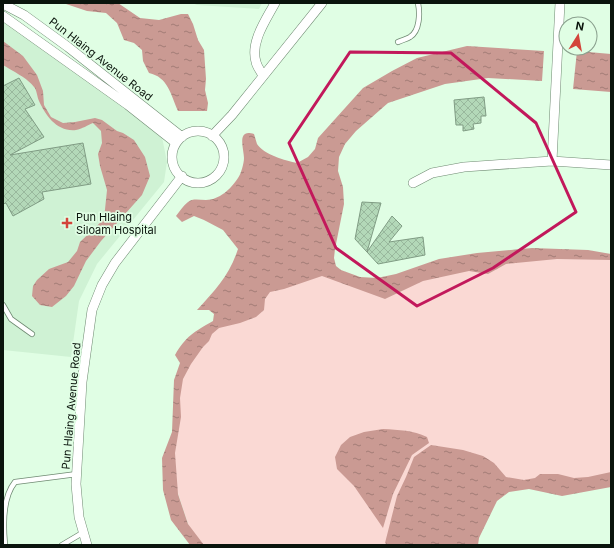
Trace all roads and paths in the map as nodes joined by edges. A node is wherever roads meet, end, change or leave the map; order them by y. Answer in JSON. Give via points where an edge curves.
{"nodes":[{"id":1,"x":275,"y":3,"type":"edge"},
{"id":2,"x":322,"y":3,"type":"edge"},
{"id":3,"x":418,"y":3,"type":"edge"},
{"id":4,"x":560,"y":3,"type":"edge"},
{"id":5,"x":3,"y":4,"type":"edge"},
{"id":6,"x":12,"y":9,"type":"junction"},
{"id":7,"x":3,"y":11,"type":"edge"},
{"id":8,"x":3,"y":16,"type":"edge"},
{"id":9,"x":398,"y":42,"type":"dead end"},
{"id":10,"x":263,"y":76,"type":"junction"},
{"id":11,"x":212,"y":136,"type":"junction"},
{"id":12,"x":179,"y":140,"type":"junction"},
{"id":13,"x":552,"y":161,"type":"junction"},
{"id":14,"x":611,"y":165,"type":"edge"},
{"id":15,"x":182,"y":176,"type":"junction"},
{"id":16,"x":413,"y":183,"type":"dead end"},
{"id":17,"x":3,"y":305,"type":"edge"},
{"id":18,"x":32,"y":334,"type":"dead end"},
{"id":19,"x":77,"y":474,"type":"junction"},
{"id":20,"x":84,"y":532,"type":"junction"},
{"id":21,"x":5,"y":545,"type":"edge"},
{"id":22,"x":62,"y":545,"type":"edge"},
{"id":23,"x":87,"y":545,"type":"edge"}],
"edges":[{"from":1,"to":10,"type":"street","via":[[255,45],[256,61]]},
{"from":2,"to":10,"type":"street"},
{"from":3,"to":9,"type":"lane","via":[[419,17],[415,33]]},
{"from":4,"to":13,"type":"street"},
{"from":5,"to":6,"type":"street","name":"Pun Hlaing Avenue Road"},
{"from":6,"to":7,"type":"lane"},
{"from":6,"to":12,"type":"street","name":"Pun Hlaing Avenue Road","via":[[68,47]]},
{"from":8,"to":12,"type":"street","name":"Pun Hlaing Avenue Road"},
{"from":10,"to":11,"type":"street"},
{"from":11,"to":12,"type":"street","via":[[196,132],[187,134]]},
{"from":11,"to":15,"type":"street","via":[[222,146],[224,157],[220,171],[202,183]]},
{"from":12,"to":15,"type":"street","via":[[173,151],[173,160],[175,169]]},
{"from":13,"to":14,"type":"street"},
{"from":13,"to":16,"type":"street","via":[[458,168],[432,173]]},
{"from":15,"to":19,"type":"street","name":"Pun Hlaing Avenue Road","via":[[115,263],[102,285],[92,310],[82,382]]},
{"from":17,"to":18,"type":"lane","via":[[11,319]]},
{"from":19,"to":20,"type":"street","name":"Pun Hlaing Avenue Road","via":[[79,517]]},
{"from":19,"to":21,"type":"lane","via":[[15,482],[11,486],[3,521]]},
{"from":20,"to":22,"type":"lane"},
{"from":20,"to":23,"type":"street","name":"Pun Hlaing Avenue Road"}]}
